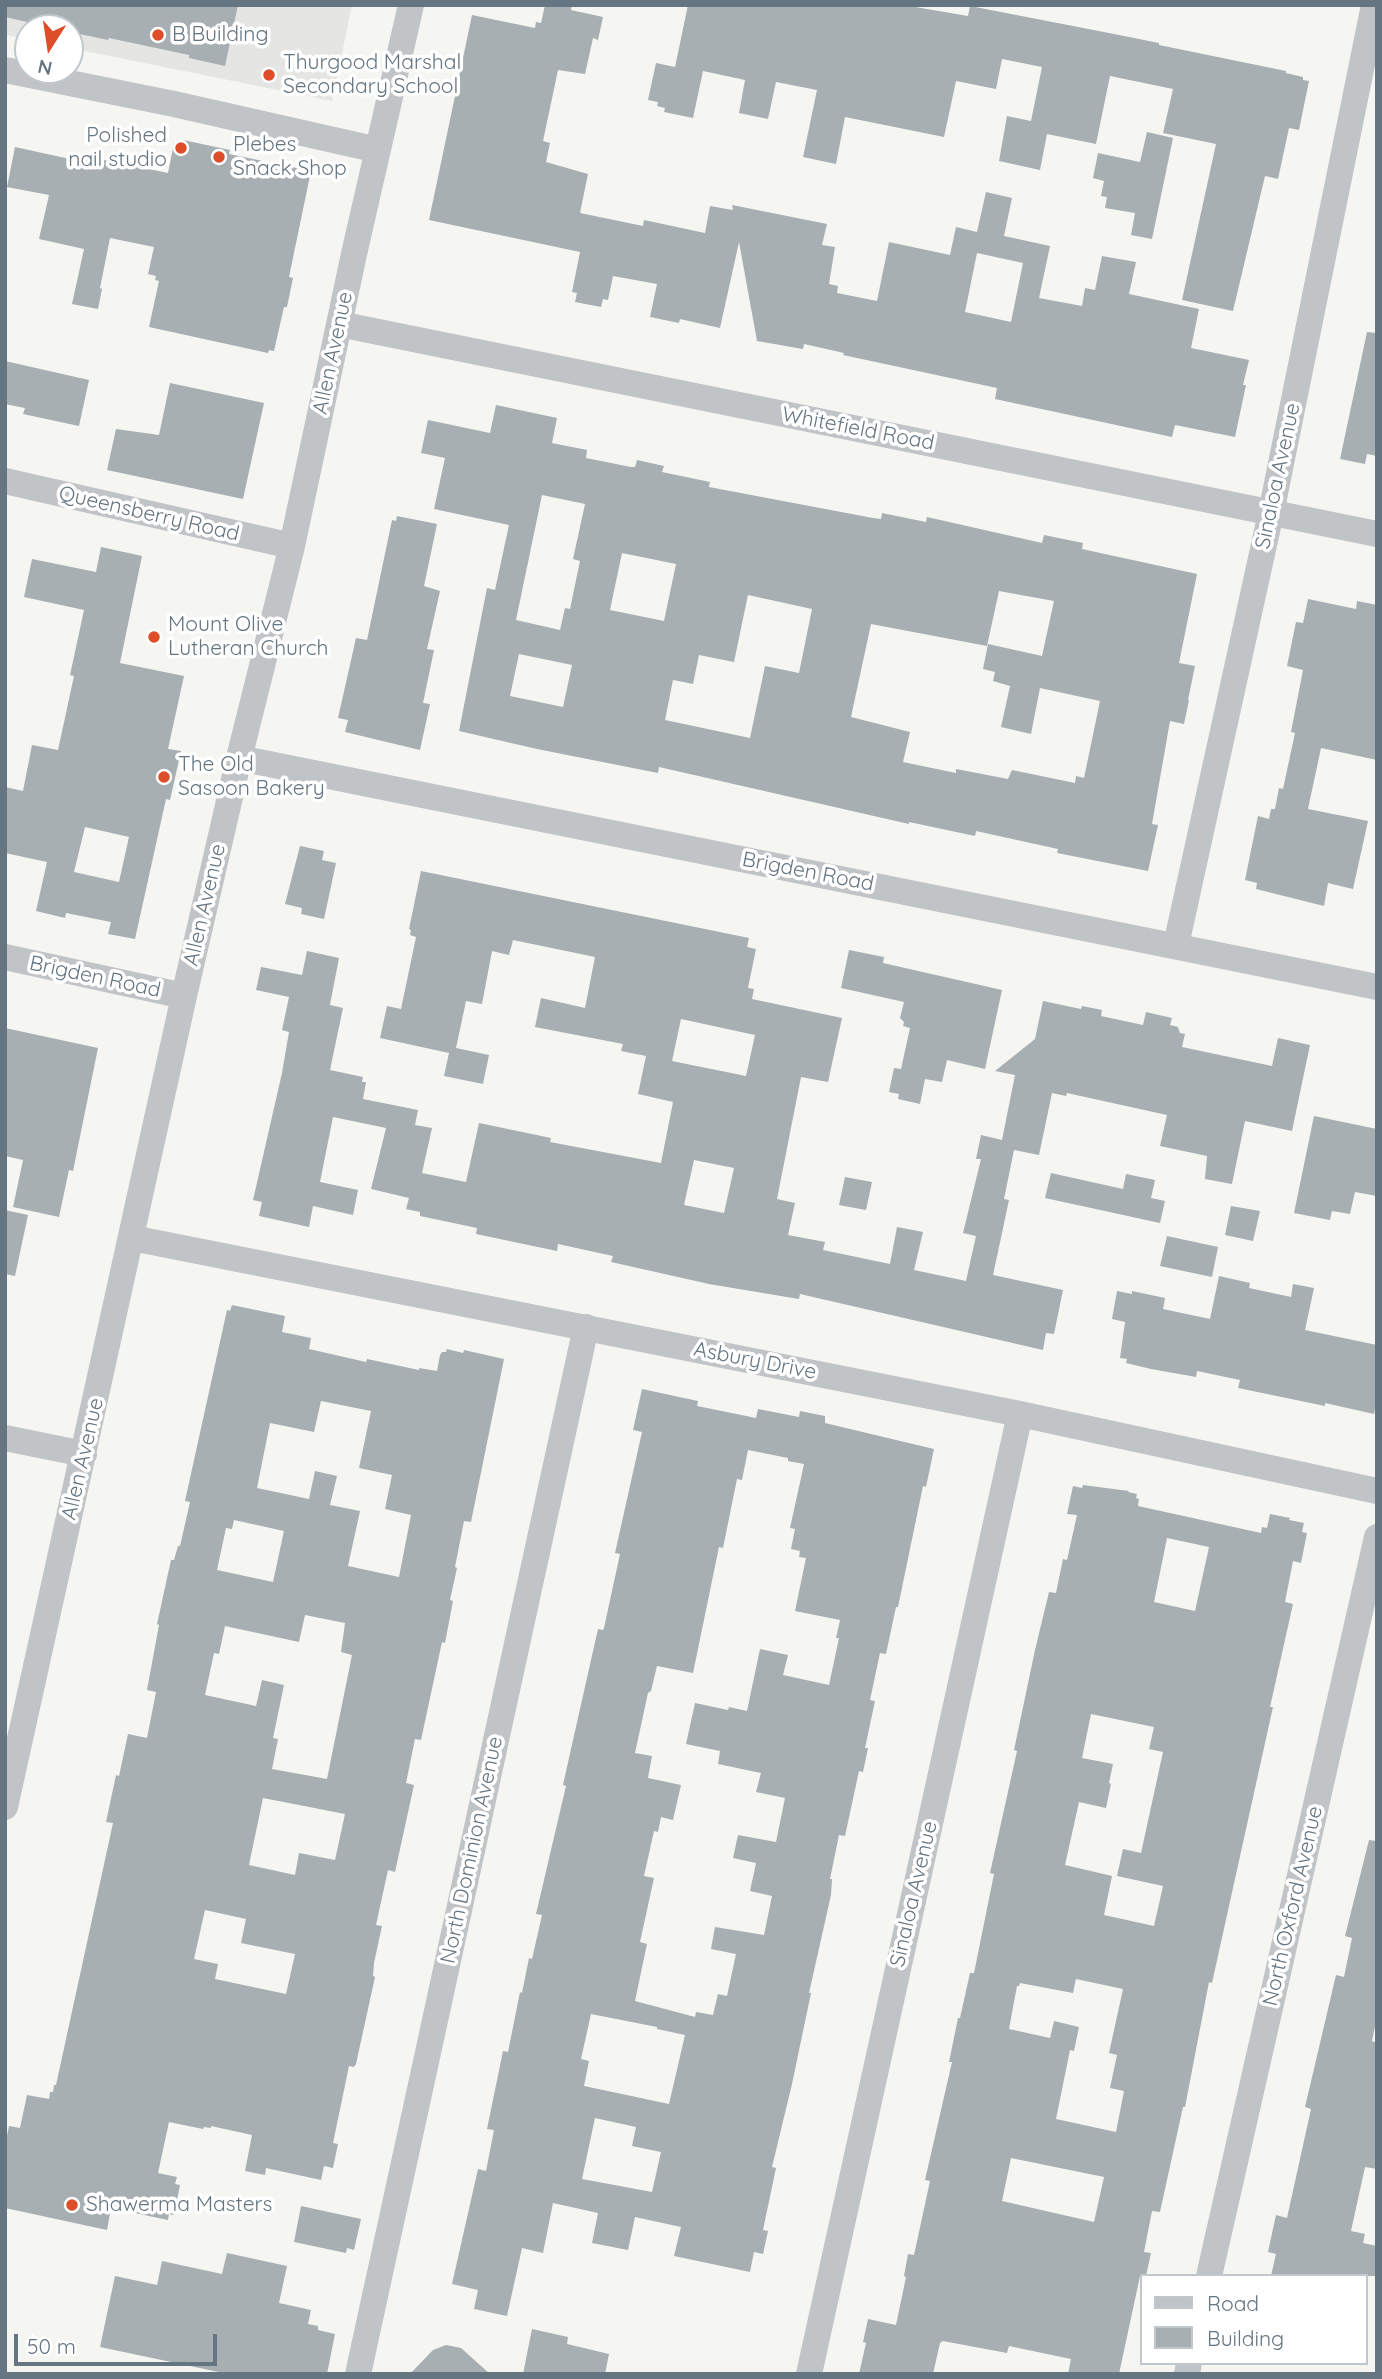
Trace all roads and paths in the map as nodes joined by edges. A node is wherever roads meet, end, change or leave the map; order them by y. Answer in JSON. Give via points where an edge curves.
{"nodes":[{"id":1,"x":411,"y":5,"type":"edge"},
{"id":2,"x":1374,"y":5,"type":"edge"},
{"id":3,"x":5,"y":70,"type":"edge"},
{"id":4,"x":378,"y":150,"type":"junction"},
{"id":5,"x":339,"y":324,"type":"junction"},
{"id":6,"x":5,"y":481,"type":"edge"},
{"id":7,"x":1270,"y":513,"type":"junction"},
{"id":8,"x":1377,"y":534,"type":"edge"},
{"id":9,"x":292,"y":546,"type":"junction"},
{"id":10,"x":239,"y":758,"type":"junction"},
{"id":11,"x":1176,"y":945,"type":"junction"},
{"id":12,"x":5,"y":957,"type":"edge"},
{"id":13,"x":1377,"y":987,"type":"edge"},
{"id":14,"x":184,"y":996,"type":"junction"},
{"id":15,"x":132,"y":1238,"type":"junction"},
{"id":16,"x":586,"y":1327,"type":"junction"},
{"id":17,"x":1020,"y":1414,"type":"junction"},
{"id":18,"x":5,"y":1438,"type":"edge"},
{"id":19,"x":84,"y":1454,"type":"junction"},
{"id":20,"x":1377,"y":1490,"type":"edge"},
{"id":21,"x":1377,"y":1537,"type":"edge"},
{"id":22,"x":5,"y":1807,"type":"edge"},
{"id":23,"x":1209,"y":2274,"type":"edge"},
{"id":24,"x":358,"y":2374,"type":"edge"},
{"id":25,"x":809,"y":2374,"type":"edge"}],
"edges":[{"from":1,"to":4,"type":"street","name":"Allen Avenue"},
{"from":2,"to":7,"type":"street","name":"Sinaloa Avenue"},
{"from":3,"to":4,"type":"street"},
{"from":4,"to":5,"type":"street","name":"Allen Avenue"},
{"from":5,"to":7,"type":"street","name":"Whitefield Road"},
{"from":5,"to":9,"type":"street","name":"Allen Avenue"},
{"from":6,"to":9,"type":"street","name":"Queensberry Road"},
{"from":7,"to":8,"type":"street","name":"Whitefield Road"},
{"from":7,"to":11,"type":"street","name":"Sinaloa Avenue"},
{"from":9,"to":10,"type":"street","name":"Allen Avenue"},
{"from":10,"to":11,"type":"street","name":"Brigden Road"},
{"from":10,"to":14,"type":"street","name":"Allen Avenue"},
{"from":11,"to":13,"type":"street","name":"Brigden Road"},
{"from":12,"to":14,"type":"street","name":"Brigden Road"},
{"from":14,"to":15,"type":"street","name":"Allen Avenue"},
{"from":15,"to":16,"type":"street","name":"Asbury Drive"},
{"from":15,"to":19,"type":"street","name":"Allen Avenue"},
{"from":16,"to":17,"type":"street","name":"Asbury Drive"},
{"from":16,"to":24,"type":"street","name":"North Dominion Avenue"},
{"from":17,"to":20,"type":"street","name":"Asbury Drive"},
{"from":17,"to":25,"type":"street","name":"Sinaloa Avenue"},
{"from":18,"to":19,"type":"street"},
{"from":19,"to":22,"type":"street","name":"Allen Avenue"},
{"from":21,"to":23,"type":"street","name":"North Oxford Avenue"}]}
